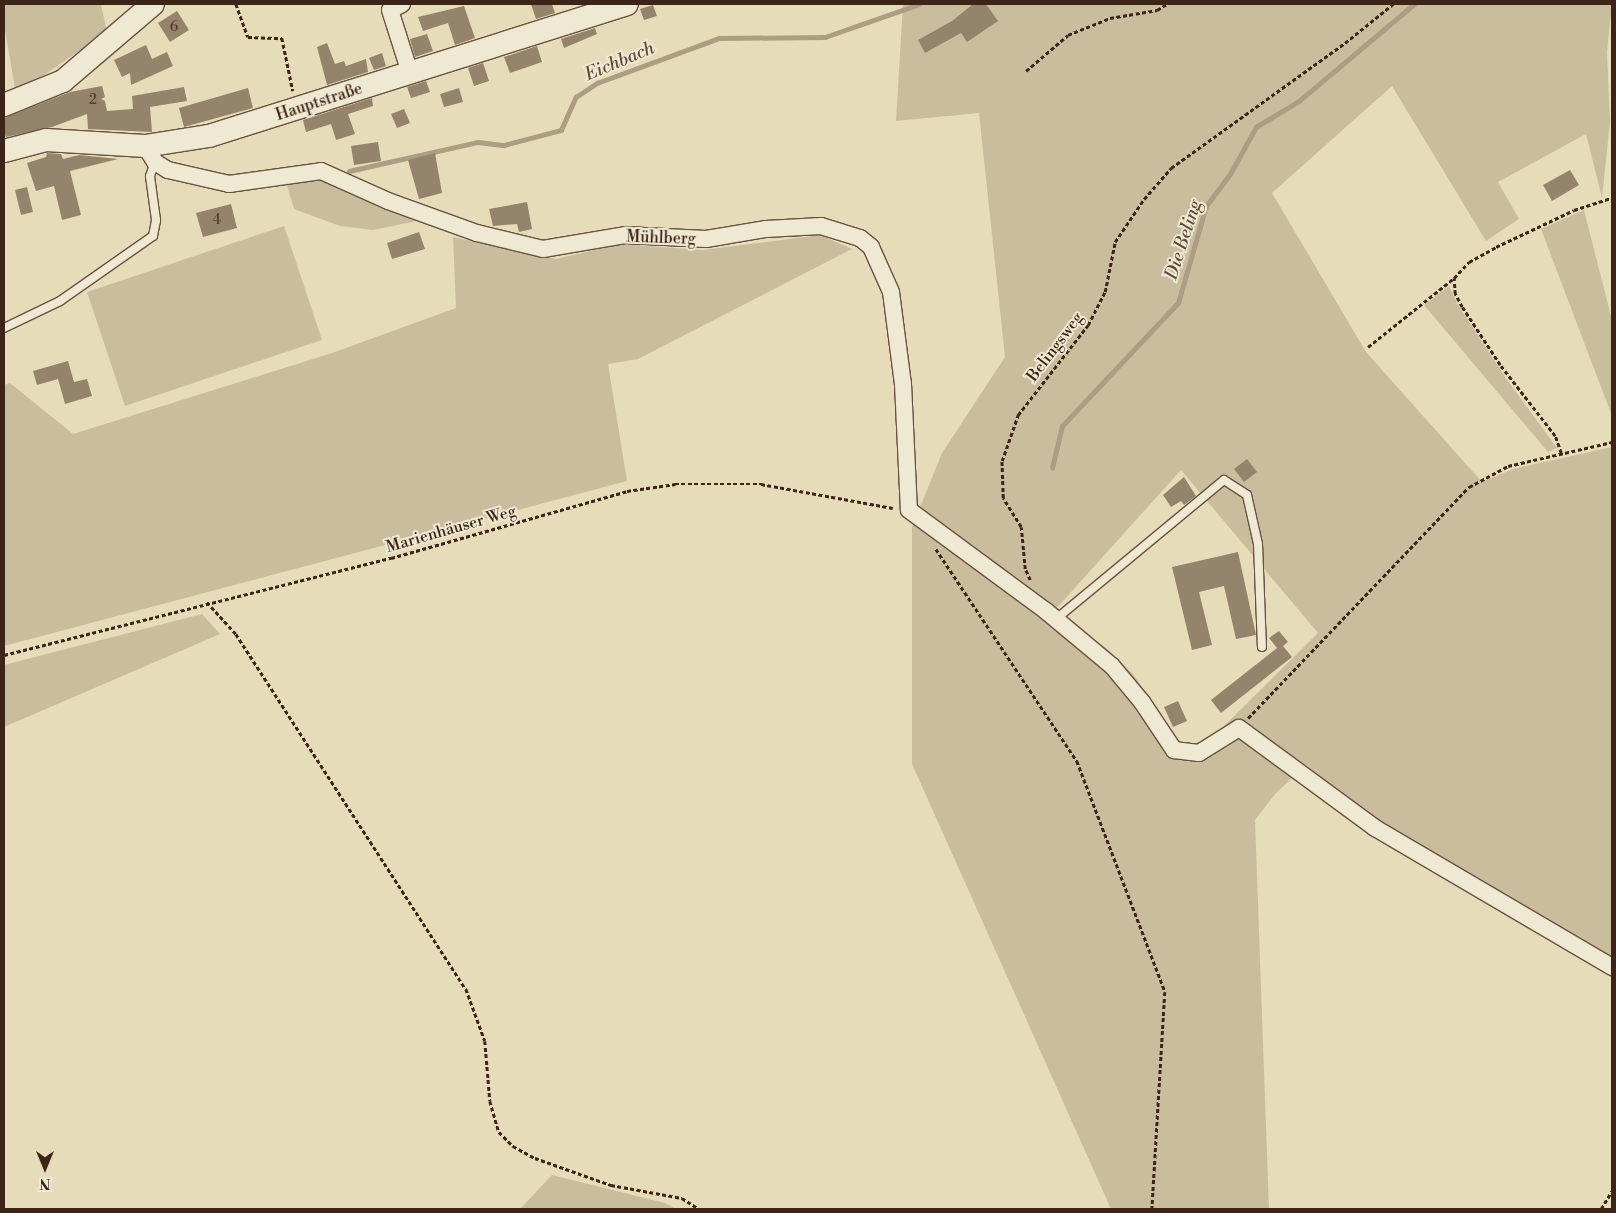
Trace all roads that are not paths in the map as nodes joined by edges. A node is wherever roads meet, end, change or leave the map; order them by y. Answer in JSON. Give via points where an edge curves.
{"nodes":[{"id":1,"x":154,"y":4,"type":"edge"},
{"id":2,"x":627,"y":4,"type":"edge"},
{"id":3,"x":393,"y":6,"type":"edge"},
{"id":4,"x":410,"y":73,"type":"junction"},
{"id":5,"x":4,"y":105,"type":"edge"},
{"id":6,"x":4,"y":151,"type":"edge"},
{"id":7,"x":150,"y":154,"type":"junction"},
{"id":8,"x":4,"y":328,"type":"edge"},
{"id":9,"x":1056,"y":619,"type":"junction"},
{"id":10,"x":1262,"y":647,"type":"dead end"},
{"id":11,"x":1612,"y":967,"type":"edge"}],
"edges":[{"from":1,"to":5,"type":"main road","via":[[64,81]]},
{"from":2,"to":4,"type":"main road","name":"Hauptstraße"},
{"from":3,"to":4,"type":"street"},
{"from":4,"to":7,"type":"main road","name":"Hauptstraße"},
{"from":6,"to":7,"type":"main road","name":"Hauptstraße","via":[[57,140]]},
{"from":7,"to":8,"type":"lane","via":[[156,220],[154,236],[60,302]]},
{"from":7,"to":9,"type":"street","name":"Mühlberg","via":[[168,170],[229,184],[321,171],[478,233],[544,249],[625,235],[706,239],[766,229],[821,226],[860,238],[871,246],[890,292],[903,384],[909,510]]},
{"from":9,"to":10,"type":"lane","via":[[1224,480],[1246,495],[1258,544]]},
{"from":9,"to":11,"type":"street","via":[[1112,666],[1142,702],[1174,750],[1199,753],[1239,728],[1375,828]]}]}
